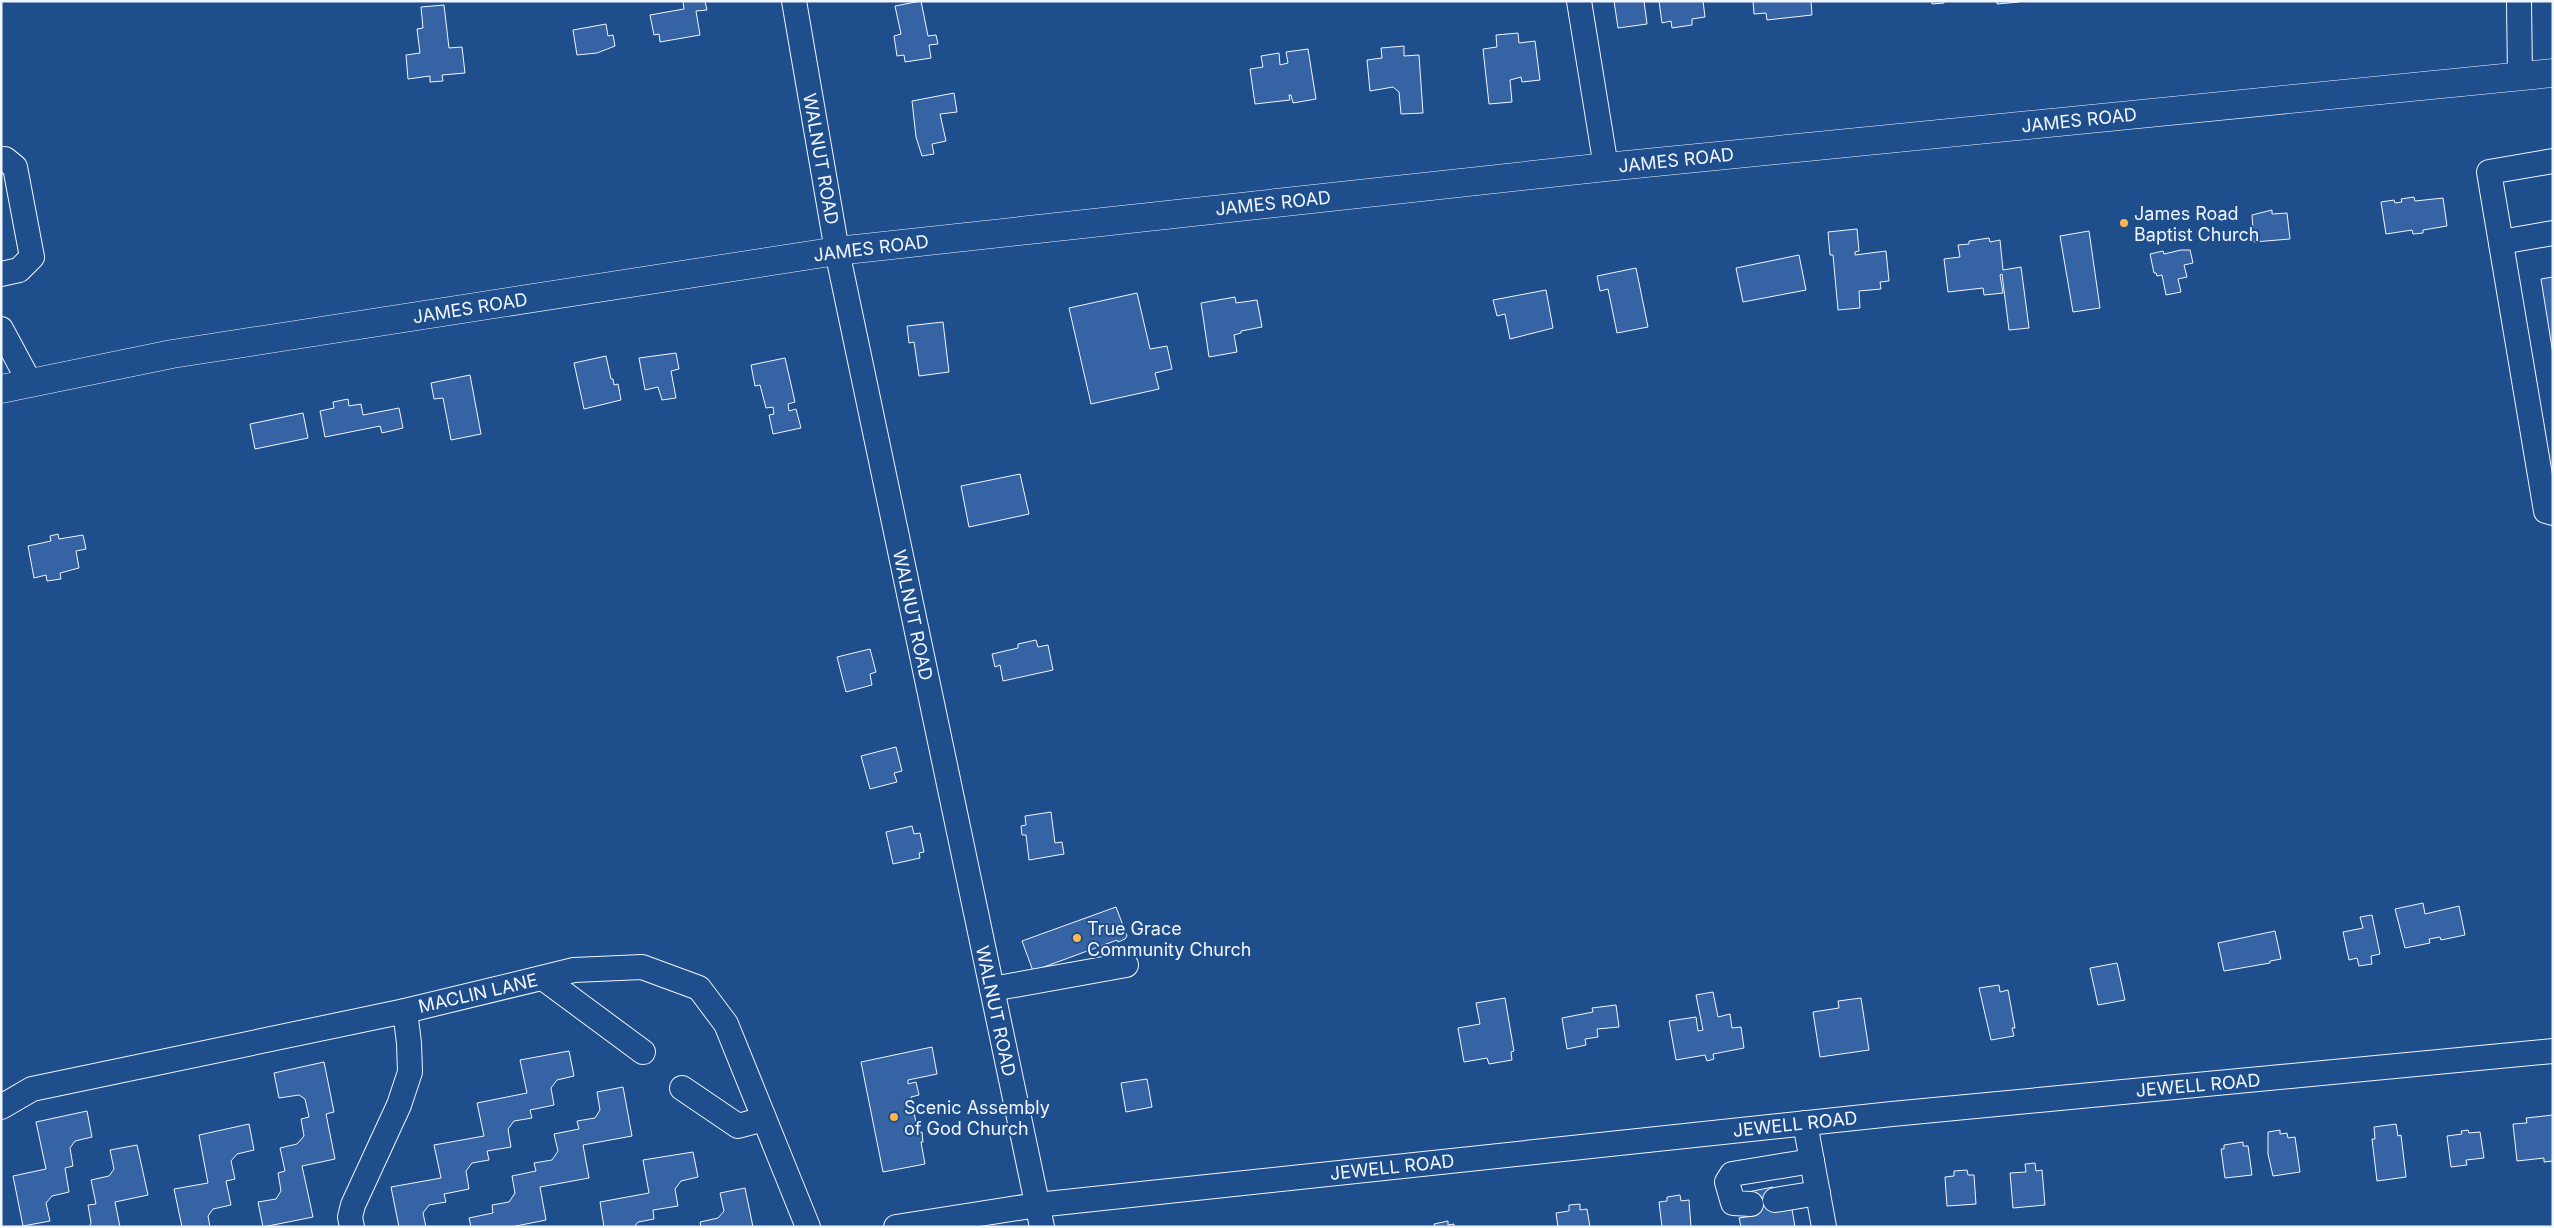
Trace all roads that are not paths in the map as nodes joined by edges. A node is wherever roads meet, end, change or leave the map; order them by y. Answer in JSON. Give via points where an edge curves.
{"nodes":[{"id":1,"x":794,"y":1,"type":"edge"},
{"id":2,"x":1580,"y":1,"type":"edge"},
{"id":3,"x":2518,"y":1,"type":"edge"},
{"id":4,"x":2553,"y":73,"type":"edge"},
{"id":5,"x":2520,"y":76,"type":"junction"},
{"id":6,"x":1,"y":160,"type":"edge"},
{"id":7,"x":2553,"y":161,"type":"edge"},
{"id":8,"x":1606,"y":167,"type":"junction"},
{"id":9,"x":2553,"y":233,"type":"edge"},
{"id":10,"x":2501,"y":242,"type":"junction"},
{"id":11,"x":837,"y":251,"type":"junction"},
{"id":12,"x":1,"y":274,"type":"edge"},
{"id":13,"x":1,"y":329,"type":"edge"},
{"id":14,"x":30,"y":383,"type":"junction"},
{"id":15,"x":1,"y":389,"type":"edge"},
{"id":16,"x":2553,"y":513,"type":"edge"},
{"id":17,"x":1126,"y":966,"type":"dead end"},
{"id":18,"x":543,"y":978,"type":"junction"},
{"id":19,"x":992,"y":989,"type":"junction"},
{"id":20,"x":405,"y":1011,"type":"junction"},
{"id":21,"x":2553,"y":1051,"type":"edge"},
{"id":22,"x":643,"y":1052,"type":"dead end"},
{"id":23,"x":682,"y":1088,"type":"dead end"},
{"id":24,"x":1,"y":1107,"type":"edge"},
{"id":25,"x":764,"y":1119,"type":"junction"},
{"id":26,"x":1805,"y":1123,"type":"junction"},
{"id":27,"x":1812,"y":1161,"type":"junction"},
{"id":28,"x":1818,"y":1193,"type":"junction"},
{"id":29,"x":1775,"y":1200,"type":"dead end"},
{"id":30,"x":1751,"y":1204,"type":"dead end"},
{"id":31,"x":1040,"y":1216,"type":"edge"},
{"id":32,"x":352,"y":1227,"type":"edge"},
{"id":33,"x":808,"y":1227,"type":"edge"},
{"id":34,"x":896,"y":1227,"type":"edge"},
{"id":35,"x":1824,"y":1227,"type":"edge"}],
"edges":[{"from":1,"to":11,"type":"street","name":"WALNUT ROAD"},
{"from":2,"to":8,"type":"street"},
{"from":3,"to":5,"type":"street"},
{"from":4,"to":5,"type":"main road","name":"JAMES ROAD"},
{"from":5,"to":8,"type":"main road","name":"JAMES ROAD"},
{"from":6,"to":12,"type":"street","via":[[5,159],[15,167],[32,257],[20,270]]},
{"from":7,"to":10,"type":"street","via":[[2489,172]]},
{"from":8,"to":11,"type":"main road","name":"JAMES ROAD"},
{"from":9,"to":10,"type":"street"},
{"from":10,"to":16,"type":"street","via":[[2546,511]]},
{"from":11,"to":14,"type":"main road","name":"JAMES ROAD","via":[[172,354]]},
{"from":11,"to":19,"type":"street","name":"WALNUT ROAD"},
{"from":13,"to":14,"type":"street"},
{"from":14,"to":15,"type":"main road","name":"JAMES ROAD"},
{"from":17,"to":19,"type":"street"},
{"from":18,"to":20,"type":"street","name":"MACLIN LANE"},
{"from":18,"to":22,"type":"street"},
{"from":18,"to":25,"type":"street","name":"MACLIN LANE","via":[[574,970],[642,967],[699,988],[726,1024]]},
{"from":19,"to":31,"type":"street","name":"WALNUT ROAD"},
{"from":20,"to":24,"type":"street","name":"MACLIN LANE","via":[[32,1089]]},
{"from":20,"to":32,"type":"street","via":[[410,1072],[399,1105],[353,1205]]},
{"from":21,"to":26,"type":"street","name":"JEWELL ROAD"},
{"from":23,"to":25,"type":"street","via":[[738,1126]]},
{"from":25,"to":33,"type":"street","name":"MACLIN LANE"},
{"from":26,"to":27,"type":"street"},
{"from":26,"to":31,"type":"street","name":"JEWELL ROAD"},
{"from":27,"to":28,"type":"street"},
{"from":27,"to":30,"type":"street","via":[[1732,1174],[1727,1182],[1733,1203]]},
{"from":28,"to":29,"type":"street"},
{"from":28,"to":35,"type":"street"},
{"from":31,"to":34,"type":"street","name":"JEWELL ROAD","via":[[988,1213]]}]}
